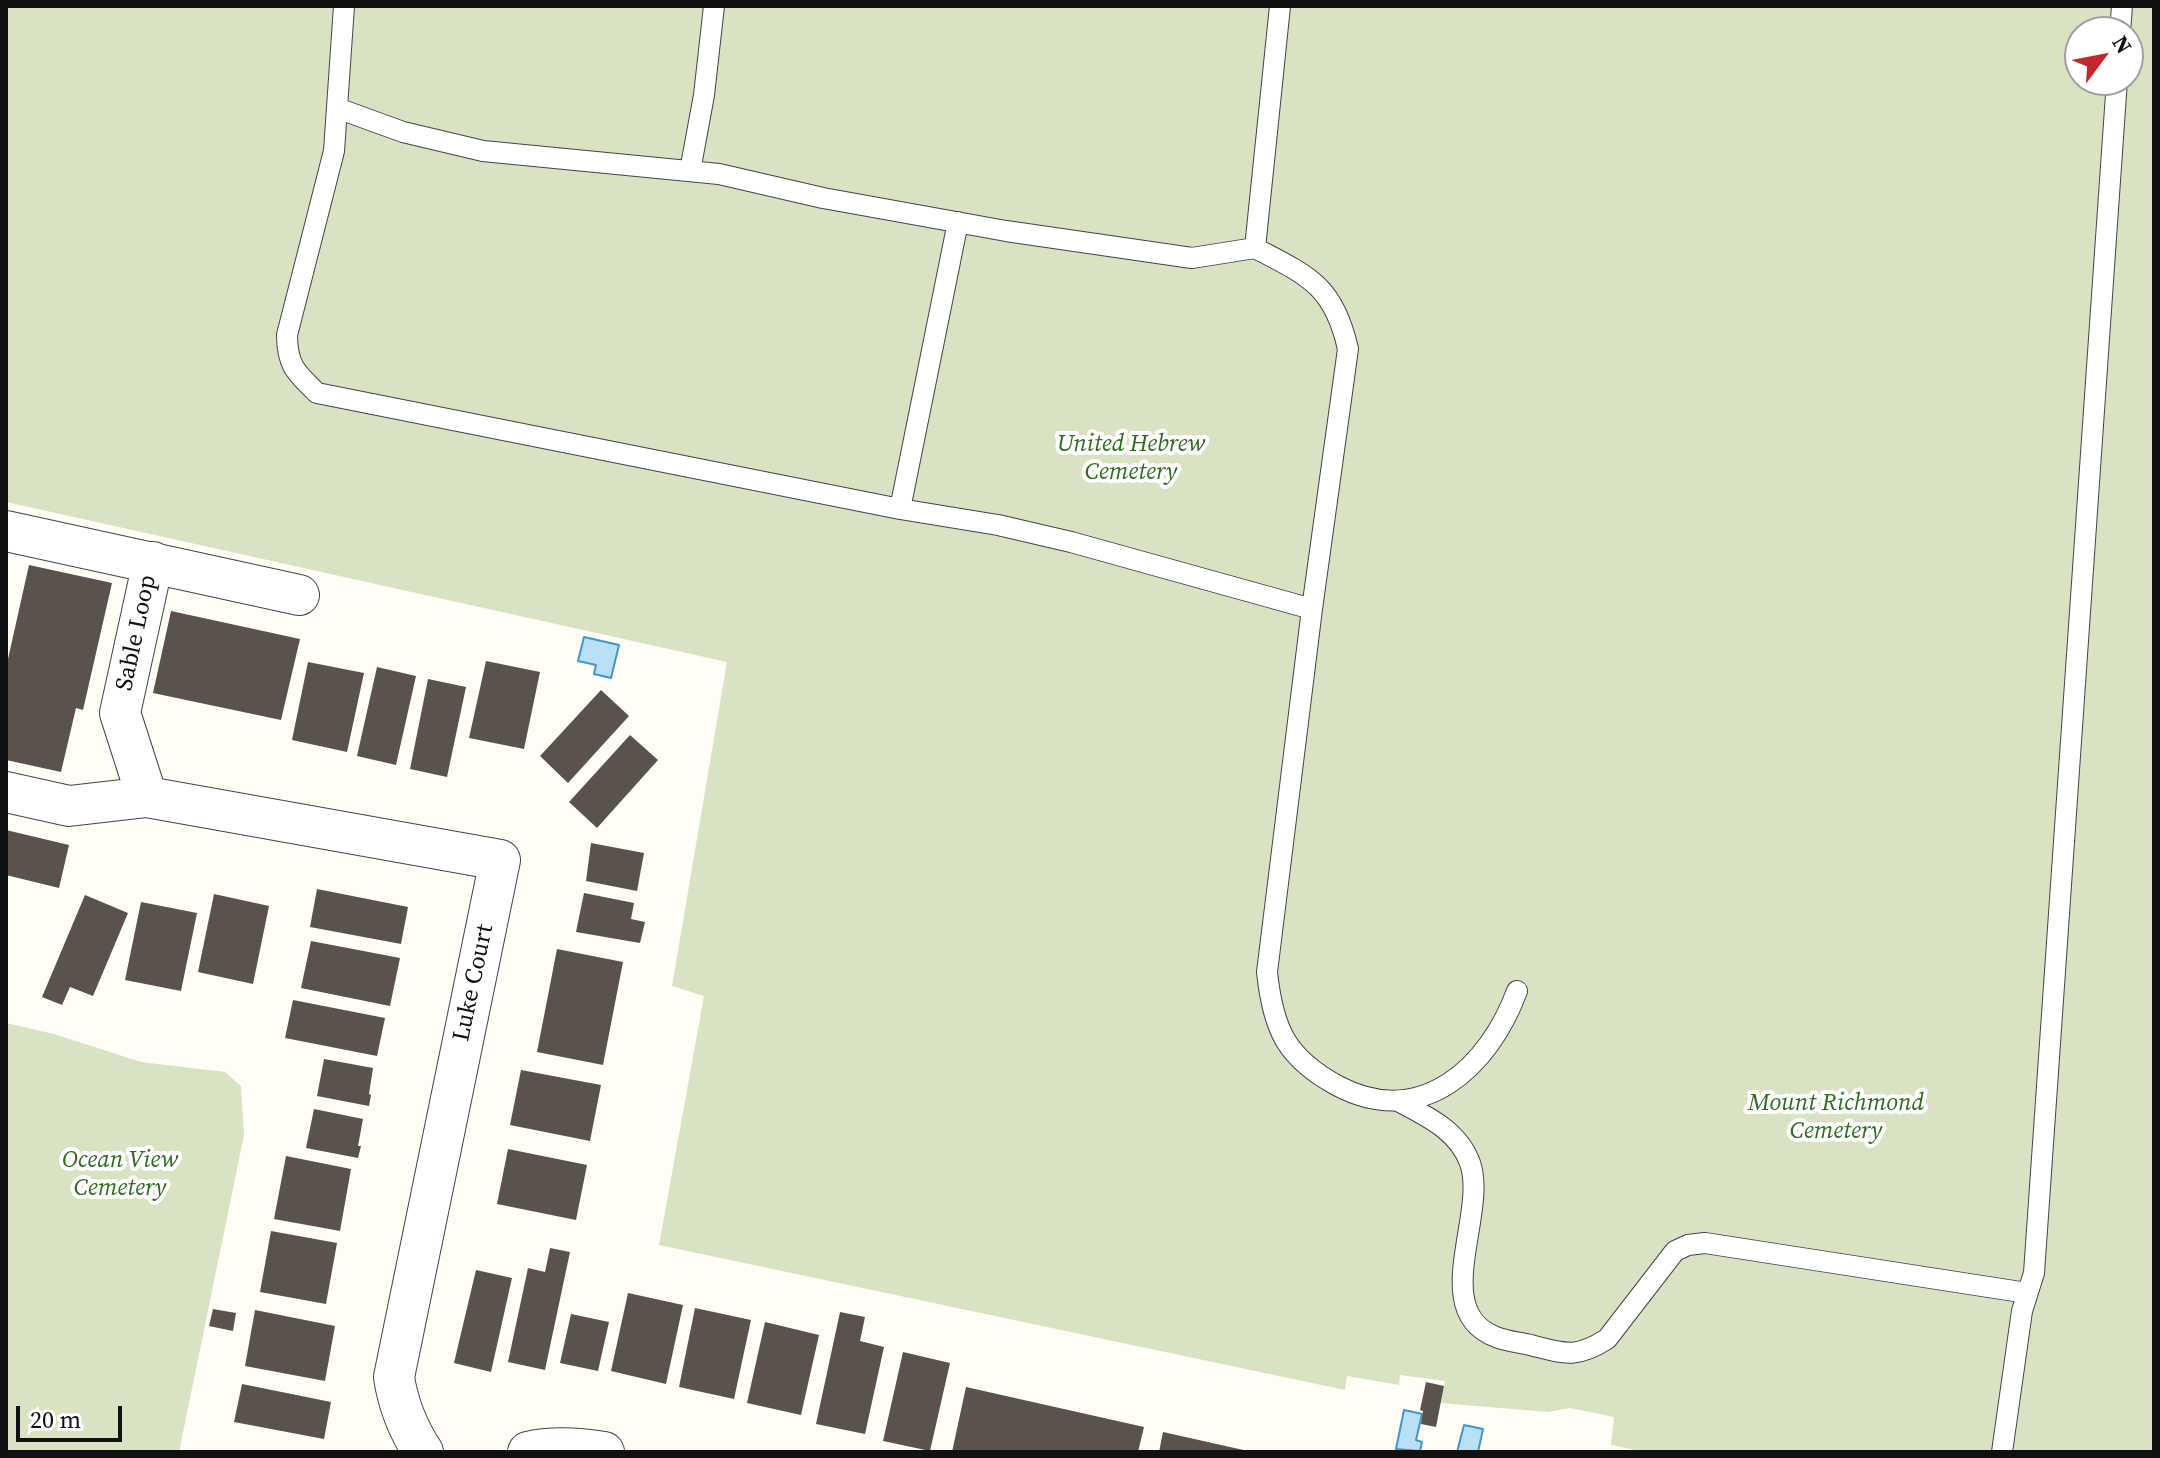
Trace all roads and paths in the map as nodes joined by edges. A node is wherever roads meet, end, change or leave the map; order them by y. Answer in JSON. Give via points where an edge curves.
{"nodes":[{"id":1,"x":344,"y":6,"type":"edge"},
{"id":2,"x":714,"y":6,"type":"edge"},
{"id":3,"x":1280,"y":6,"type":"edge"},
{"id":4,"x":2116,"y":96,"type":"edge"},
{"id":5,"x":337,"y":108,"type":"junction"},
{"id":6,"x":690,"y":171,"type":"junction"},
{"id":7,"x":958,"y":222,"type":"junction"},
{"id":8,"x":1255,"y":248,"type":"junction"},
{"id":9,"x":900,"y":509,"type":"junction"},
{"id":10,"x":6,"y":531,"type":"edge"},
{"id":11,"x":153,"y":562,"type":"junction"},
{"id":12,"x":299,"y":595,"type":"dead end"},
{"id":13,"x":1312,"y":609,"type":"junction"},
{"id":14,"x":6,"y":792,"type":"edge"},
{"id":15,"x":147,"y":797,"type":"junction"},
{"id":16,"x":1517,"y":991,"type":"dead end"},
{"id":17,"x":1398,"y":1101,"type":"junction"},
{"id":18,"x":2027,"y":1293,"type":"junction"},
{"id":19,"x":423,"y":1452,"type":"edge"},
{"id":20,"x":528,"y":1452,"type":"edge"},
{"id":21,"x":604,"y":1452,"type":"edge"},
{"id":22,"x":2002,"y":1452,"type":"edge"}],
"edges":[{"from":1,"to":5,"type":"lane"},
{"from":2,"to":6,"type":"lane"},
{"from":3,"to":8,"type":"lane"},
{"from":4,"to":18,"type":"lane","via":[[2038,1226]]},
{"from":5,"to":6,"type":"lane","via":[[403,132],[483,151]]},
{"from":5,"to":9,"type":"lane","via":[[334,151],[287,335],[287,354],[297,374],[317,393]]},
{"from":6,"to":7,"type":"lane"},
{"from":7,"to":8,"type":"lane","via":[[1192,258]]},
{"from":7,"to":9,"type":"lane"},
{"from":8,"to":13,"type":"lane","via":[[1308,276],[1328,297],[1342,321],[1348,349]]},
{"from":9,"to":13,"type":"lane","via":[[1071,542]]},
{"from":10,"to":11,"type":"street","name":"Sable Loop"},
{"from":11,"to":12,"type":"street","name":"Sable Loop"},
{"from":11,"to":15,"type":"street","name":"Sable Loop","via":[[120,713]]},
{"from":13,"to":17,"type":"lane","via":[[1267,972],[1271,1009],[1289,1047],[1315,1073],[1349,1092]]},
{"from":14,"to":15,"type":"street","via":[[69,806]]},
{"from":15,"to":19,"type":"street","name":"Luke Court","via":[[500,860],[394,1377],[397,1399]]},
{"from":16,"to":17,"type":"lane","via":[[1508,1015],[1472,1065],[1436,1092]]},
{"from":17,"to":18,"type":"lane","via":[[1437,1122],[1460,1143],[1471,1165],[1475,1195],[1463,1303],[1494,1337],[1576,1354],[1593,1348],[1607,1339],[1675,1251],[1705,1243]]},
{"from":18,"to":22,"type":"lane"},
{"from":20,"to":21,"type":"street"}]}
